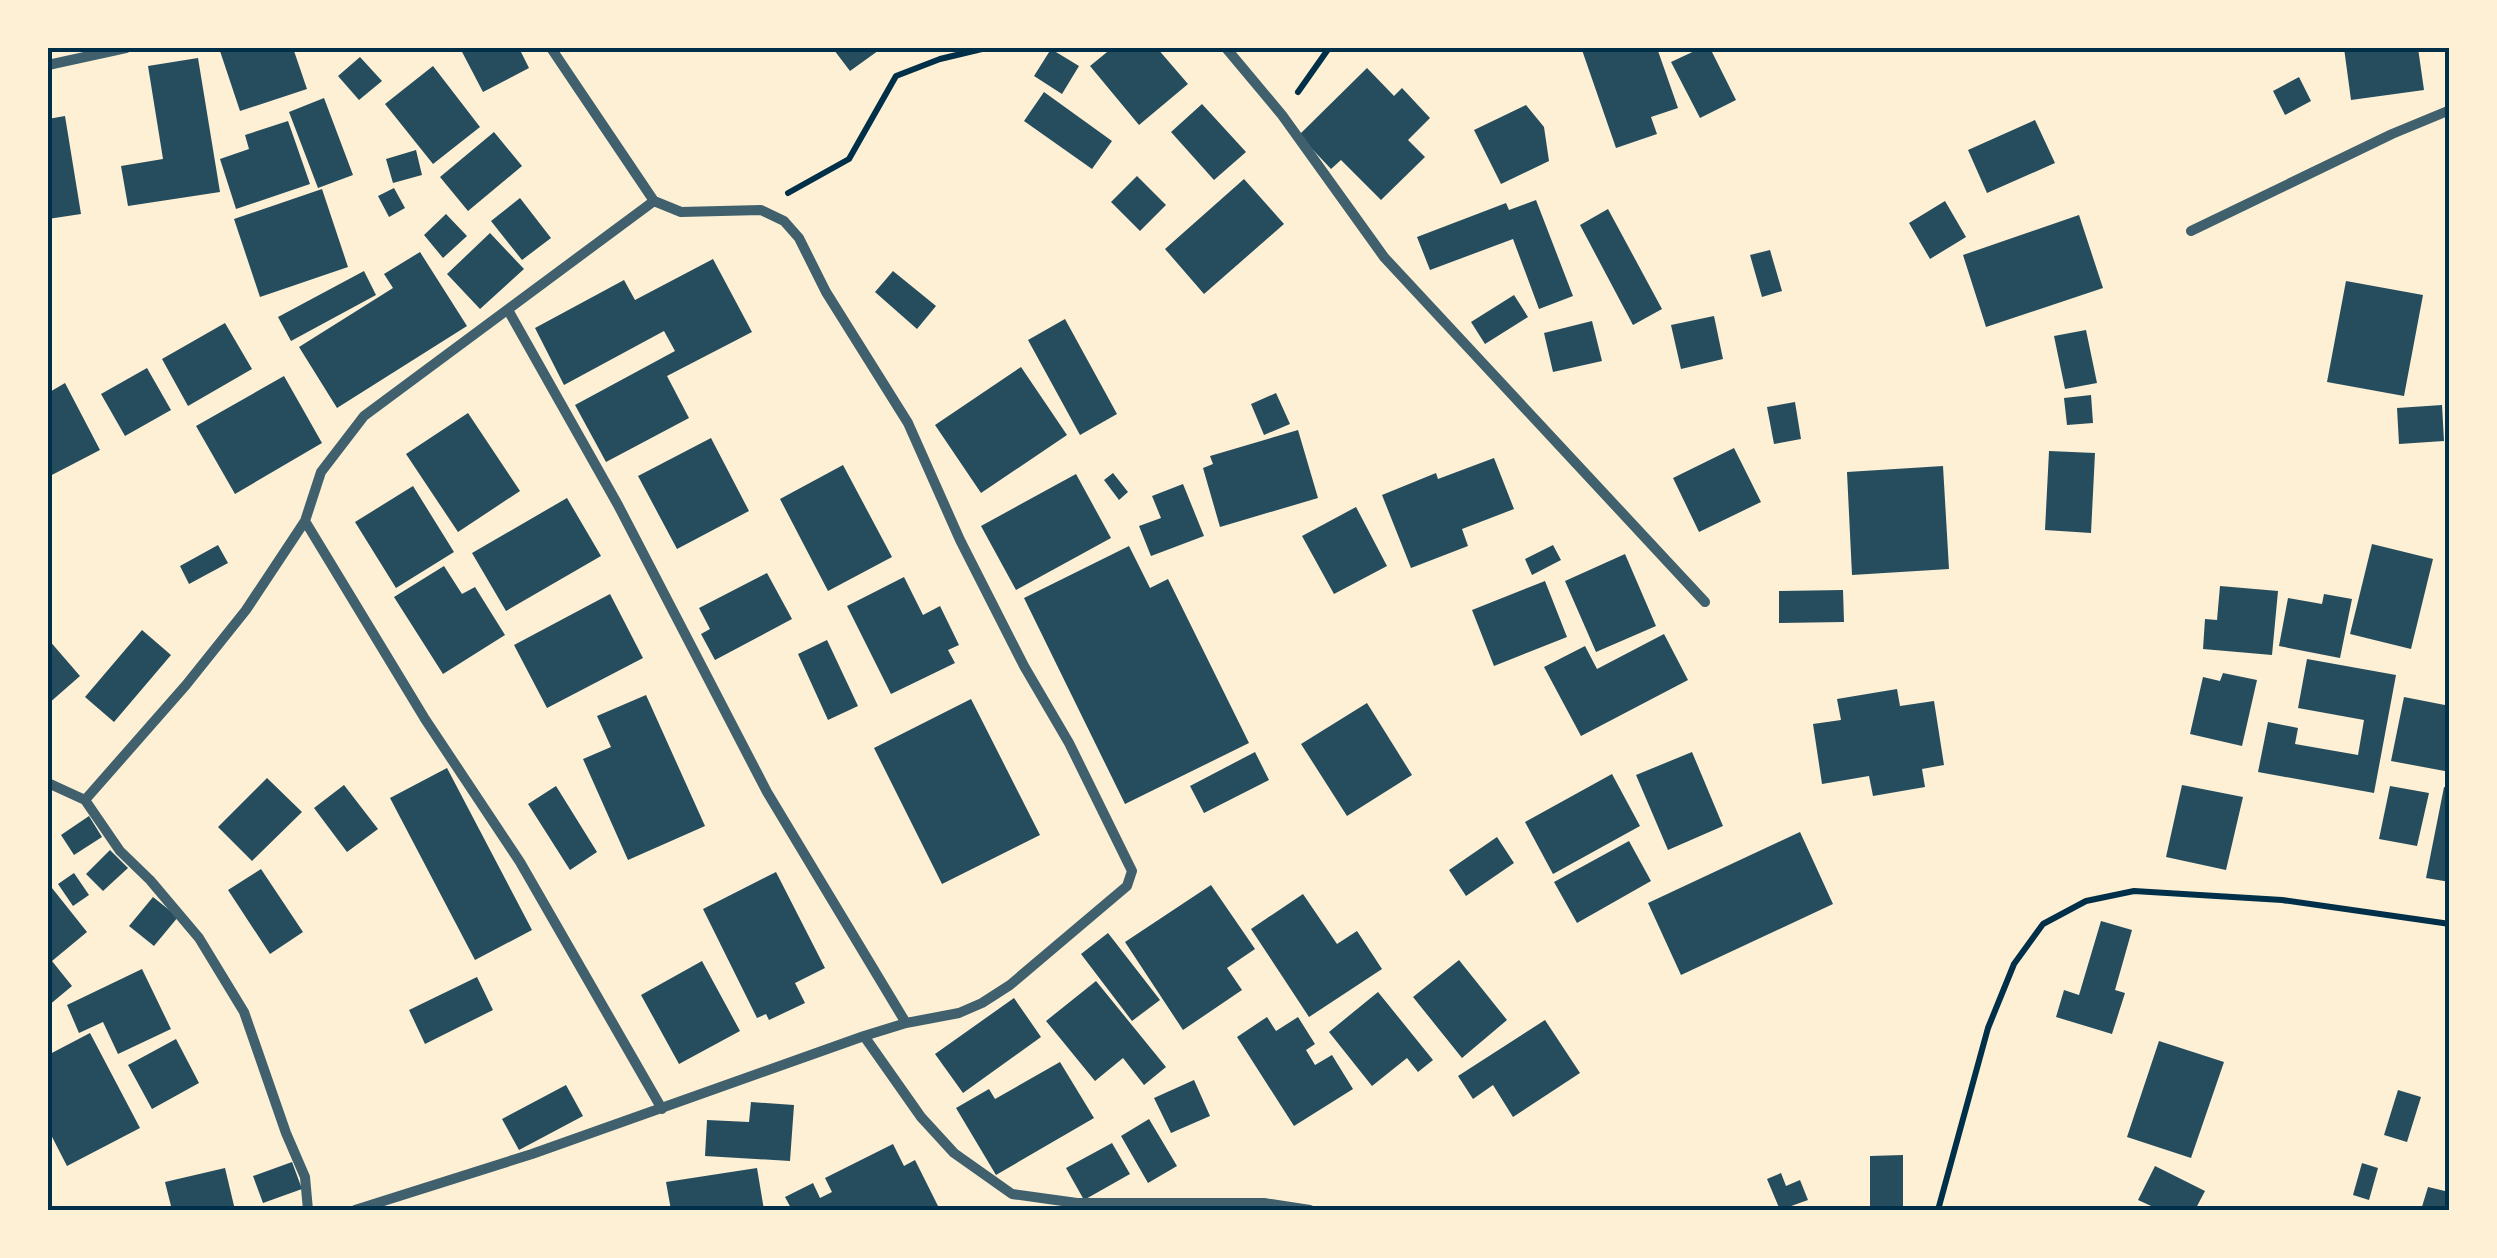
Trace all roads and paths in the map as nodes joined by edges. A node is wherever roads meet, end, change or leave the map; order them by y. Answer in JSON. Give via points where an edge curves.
{"nodes":[{"id":1,"x":126,"y":48,"type":"edge"},
{"id":2,"x":551,"y":48,"type":"edge"},
{"id":3,"x":986,"y":48,"type":"edge"},
{"id":4,"x":1226,"y":48,"type":"edge"},
{"id":5,"x":1329,"y":48,"type":"edge"},
{"id":6,"x":48,"y":65,"type":"edge"},
{"id":7,"x":2450,"y":110,"type":"edge"},
{"id":8,"x":1282,"y":115,"type":"junction"},
{"id":9,"x":654,"y":201,"type":"junction"},
{"id":10,"x":761,"y":210,"type":"junction"},
{"id":11,"x":2191,"y":231,"type":"dead end"},
{"id":12,"x":508,"y":310,"type":"junction"},
{"id":13,"x":305,"y":520,"type":"junction"},
{"id":14,"x":1705,"y":602,"type":"dead end"},
{"id":15,"x":48,"y":783,"type":"edge"},
{"id":16,"x":86,"y":800,"type":"junction"},
{"id":17,"x":2450,"y":924,"type":"edge"},
{"id":18,"x":906,"y":1023,"type":"junction"},
{"id":19,"x":864,"y":1036,"type":"junction"},
{"id":20,"x":662,"y":1108,"type":"junction"},
{"id":21,"x":308,"y":1210,"type":"edge"},
{"id":22,"x":354,"y":1210,"type":"edge"},
{"id":23,"x":1310,"y":1210,"type":"edge"},
{"id":24,"x":1938,"y":1210,"type":"edge"}],
"edges":[{"from":1,"to":6,"type":"street"},
{"from":2,"to":9,"type":"street"},
{"from":3,"to":10,"type":"path","via":[[896,76],[844,164]]},
{"from":4,"to":8,"type":"street"},
{"from":5,"to":8,"type":"path"},
{"from":7,"to":11,"type":"street"},
{"from":8,"to":14,"type":"street","via":[[1384,257]]},
{"from":9,"to":10,"type":"street","via":[[681,212]]},
{"from":9,"to":12,"type":"street"},
{"from":10,"to":18,"type":"street","via":[[799,238],[908,423],[960,540],[1132,871],[1127,886],[1010,986],[959,1013]]},
{"from":12,"to":13,"type":"street","via":[[364,416],[321,472]]},
{"from":12,"to":18,"type":"street","via":[[767,792]]},
{"from":13,"to":16,"type":"street","via":[[246,610]]},
{"from":13,"to":20,"type":"street","via":[[520,862]]},
{"from":15,"to":16,"type":"street"},
{"from":16,"to":21,"type":"street","via":[[120,851],[199,938],[244,1012],[305,1176]]},
{"from":17,"to":24,"type":"path","via":[[2282,900],[2134,891],[2086,901],[2043,924],[2014,964],[1988,1028]]},
{"from":18,"to":19,"type":"street"},
{"from":19,"to":20,"type":"street"},
{"from":19,"to":23,"type":"street","via":[[954,1153],[1012,1194],[1076,1203]]},
{"from":20,"to":22,"type":"street"}]}
